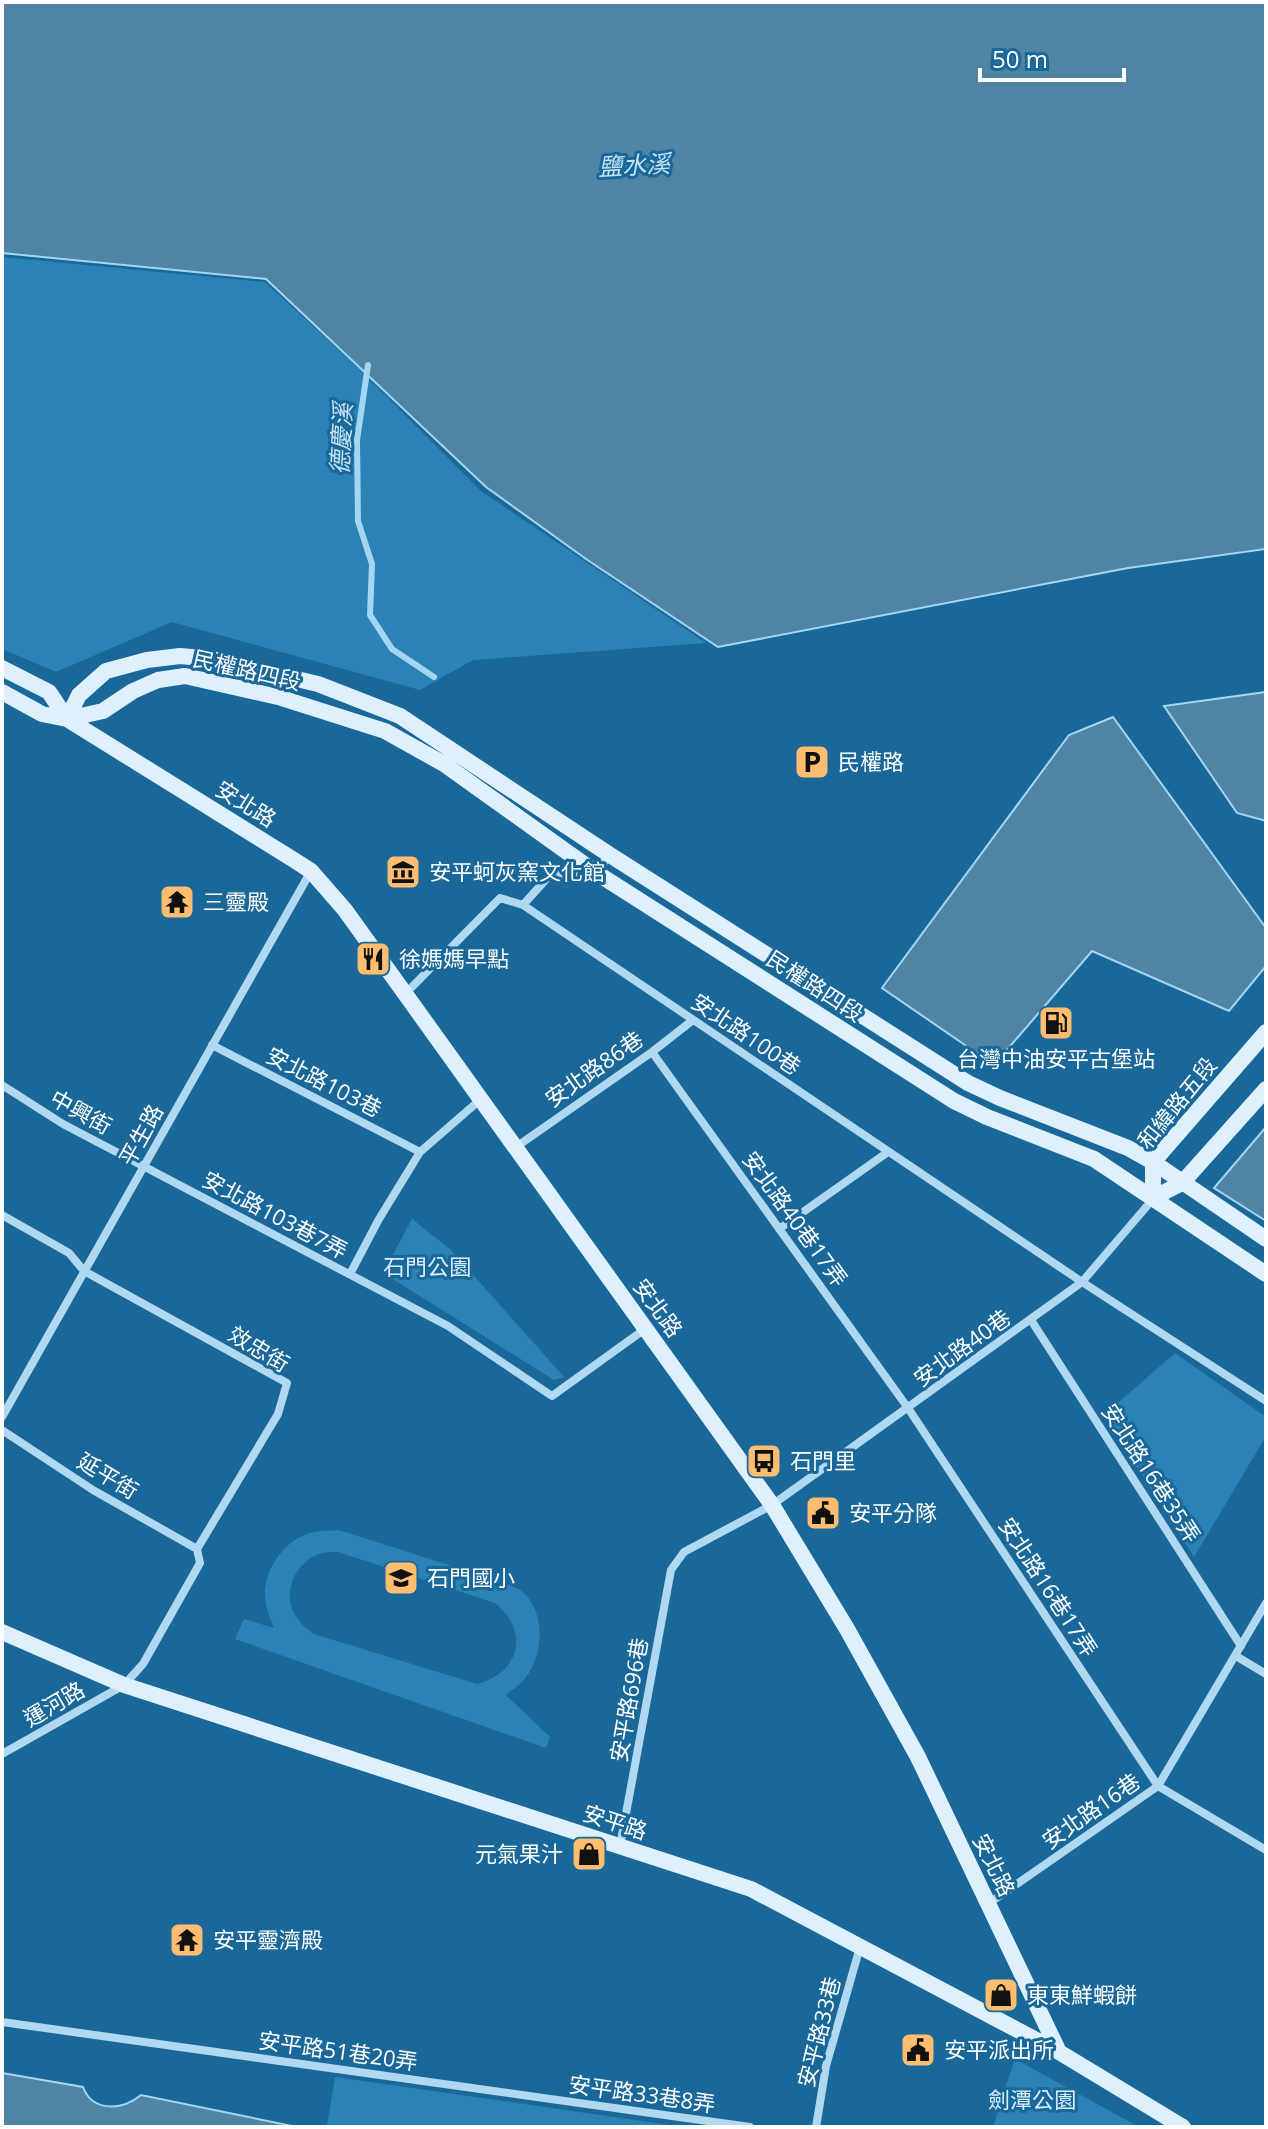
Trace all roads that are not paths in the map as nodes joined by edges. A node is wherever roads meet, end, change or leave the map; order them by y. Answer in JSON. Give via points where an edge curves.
{"nodes":[{"id":1,"x":2,"y":668,"type":"edge"},
{"id":2,"x":2,"y":692,"type":"edge"},
{"id":3,"x":67,"y":719,"type":"junction"},
{"id":4,"x":610,"y":855,"type":"junction"},
{"id":5,"x":311,"y":871,"type":"junction"},
{"id":6,"x":595,"y":872,"type":"junction"},
{"id":7,"x":523,"y":905,"type":"junction"},
{"id":8,"x":404,"y":994,"type":"junction"},
{"id":9,"x":693,"y":1020,"type":"junction"},
{"id":10,"x":1266,"y":1032,"type":"edge"},
{"id":11,"x":212,"y":1045,"type":"junction"},
{"id":12,"x":652,"y":1052,"type":"junction"},
{"id":13,"x":2,"y":1085,"type":"edge"},
{"id":14,"x":1266,"y":1089,"type":"edge"},
{"id":15,"x":481,"y":1099,"type":"junction"},
{"id":16,"x":515,"y":1147,"type":"junction"},
{"id":17,"x":420,"y":1152,"type":"junction"},
{"id":18,"x":888,"y":1152,"type":"junction"},
{"id":19,"x":1153,"y":1162,"type":"junction"},
{"id":20,"x":145,"y":1166,"type":"junction"},
{"id":21,"x":1182,"y":1183,"type":"junction"},
{"id":22,"x":1153,"y":1198,"type":"junction"},
{"id":23,"x":2,"y":1215,"type":"edge"},
{"id":24,"x":779,"y":1229,"type":"junction"},
{"id":25,"x":1266,"y":1239,"type":"edge"},
{"id":26,"x":84,"y":1271,"type":"junction"},
{"id":27,"x":350,"y":1274,"type":"junction"},
{"id":28,"x":1266,"y":1274,"type":"edge"},
{"id":29,"x":1082,"y":1282,"type":"junction"},
{"id":30,"x":1031,"y":1320,"type":"junction"},
{"id":31,"x":645,"y":1329,"type":"junction"},
{"id":32,"x":1266,"y":1401,"type":"edge"},
{"id":33,"x":908,"y":1408,"type":"junction"},
{"id":34,"x":2,"y":1417,"type":"edge"},
{"id":35,"x":2,"y":1430,"type":"edge"},
{"id":36,"x":772,"y":1505,"type":"junction"},
{"id":37,"x":197,"y":1549,"type":"junction"},
{"id":38,"x":676,"y":1560,"type":"joint"},
{"id":39,"x":1266,"y":1603,"type":"edge"},
{"id":40,"x":2,"y":1632,"type":"edge"},
{"id":41,"x":1241,"y":1646,"type":"junction"},
{"id":42,"x":1236,"y":1656,"type":"junction"},
{"id":43,"x":1266,"y":1674,"type":"edge"},
{"id":44,"x":124,"y":1685,"type":"junction"},
{"id":45,"x":2,"y":1754,"type":"edge"},
{"id":46,"x":1158,"y":1786,"type":"junction"},
{"id":47,"x":620,"y":1847,"type":"junction"},
{"id":48,"x":1266,"y":1850,"type":"edge"},
{"id":49,"x":988,"y":1904,"type":"junction"},
{"id":50,"x":860,"y":1946,"type":"junction"},
{"id":51,"x":2,"y":2022,"type":"edge"},
{"id":52,"x":1059,"y":2052,"type":"junction"},
{"id":53,"x":530,"y":2096,"type":"joint"},
{"id":54,"x":750,"y":2127,"type":"edge"},
{"id":55,"x":816,"y":2127,"type":"edge"},
{"id":56,"x":1183,"y":2127,"type":"edge"}],
"edges":[{"from":1,"to":3,"type":"street","name":"安北路","via":[[49,692]]},
{"from":2,"to":3,"type":"street","name":"安北路","via":[[42,714]]},
{"from":3,"to":4,"type":"street","name":"民權路四段","via":[[79,695],[106,671],[147,660],[212,659],[318,684],[400,716]]},
{"from":3,"to":5,"type":"street","name":"安北路"},
{"from":3,"to":6,"type":"street","name":"民權路四段","via":[[103,711],[158,680],[185,676],[278,697],[385,731],[426,753]]},
{"from":4,"to":6,"type":"street"},
{"from":4,"to":19,"type":"street","name":"民權路四段","via":[[968,1083]]},
{"from":5,"to":8,"type":"street","name":"安北路"},
{"from":5,"to":11,"type":"street","name":"平生路"},
{"from":6,"to":7,"type":"street","via":[[549,876]]},
{"from":6,"to":22,"type":"street","name":"民權路四段","via":[[954,1101],[1094,1159]]},
{"from":7,"to":8,"type":"street","via":[[500,898]]},
{"from":7,"to":9,"type":"street","name":"安北路100巷"},
{"from":8,"to":15,"type":"street","name":"安北路"},
{"from":9,"to":12,"type":"street","name":"安北路86巷"},
{"from":9,"to":18,"type":"street","name":"安北路100巷"},
{"from":10,"to":19,"type":"street","name":"和緯路五段"},
{"from":11,"to":17,"type":"street","name":"安北路103巷"},
{"from":11,"to":20,"type":"street","name":"平生路"},
{"from":12,"to":16,"type":"street","name":"安北路86巷"},
{"from":12,"to":24,"type":"street","name":"安北路40巷17弄"},
{"from":13,"to":20,"type":"street","name":"中興街"},
{"from":14,"to":21,"type":"street"},
{"from":15,"to":16,"type":"street","name":"安北路"},
{"from":15,"to":17,"type":"street"},
{"from":16,"to":31,"type":"street","name":"安北路"},
{"from":17,"to":27,"type":"street"},
{"from":18,"to":24,"type":"street"},
{"from":18,"to":29,"type":"street","name":"安北路100巷"},
{"from":19,"to":21,"type":"street","name":"民權路四段"},
{"from":19,"to":22,"type":"street","name":"和緯路五段"},
{"from":20,"to":26,"type":"street","name":"平生路"},
{"from":20,"to":27,"type":"street","name":"安北路103巷7弄"},
{"from":21,"to":22,"type":"street"},
{"from":21,"to":25,"type":"street","name":"民權路四段"},
{"from":22,"to":28,"type":"street","name":"民權路四段"},
{"from":22,"to":29,"type":"street","name":"安北路40巷"},
{"from":23,"to":26,"type":"street","name":"效忠街","via":[[69,1253]]},
{"from":24,"to":33,"type":"street","name":"安北路40巷17弄"},
{"from":26,"to":34,"type":"street","name":"平生路"},
{"from":26,"to":37,"type":"street","name":"效忠街","via":[[287,1383],[278,1414]]},
{"from":27,"to":31,"type":"street","name":"安北路103巷7弄","via":[[448,1326],[552,1396]]},
{"from":29,"to":30,"type":"street","name":"安北路40巷"},
{"from":29,"to":32,"type":"street","name":"安北路100巷"},
{"from":30,"to":33,"type":"street","name":"安北路40巷"},
{"from":30,"to":41,"type":"street","name":"安北路16巷35弄"},
{"from":31,"to":36,"type":"street","name":"安北路"},
{"from":33,"to":36,"type":"street","name":"安北路40巷"},
{"from":33,"to":46,"type":"street","name":"安北路16巷17弄"},
{"from":35,"to":37,"type":"street","name":"延平街"},
{"from":36,"to":38,"type":"street","name":"安北路40巷"},
{"from":36,"to":49,"type":"street","name":"安北路","via":[[918,1757]]},
{"from":37,"to":44,"type":"street","name":"效忠街","via":[[200,1563],[143,1664]]},
{"from":38,"to":47,"type":"street","name":"安平路696巷"},
{"from":39,"to":41,"type":"street","name":"安北路16巷"},
{"from":40,"to":44,"type":"street","name":"安平路"},
{"from":41,"to":42,"type":"street","name":"安北路16巷"},
{"from":42,"to":43,"type":"street"},
{"from":42,"to":46,"type":"street","name":"安北路16巷"},
{"from":44,"to":45,"type":"street","name":"運河路"},
{"from":44,"to":47,"type":"street","name":"安平路"},
{"from":46,"to":48,"type":"street"},
{"from":46,"to":49,"type":"street","name":"安北路16巷"},
{"from":47,"to":50,"type":"street","name":"安平路","via":[[751,1889]]},
{"from":49,"to":52,"type":"street","name":"安北路"},
{"from":50,"to":52,"type":"street","name":"安平路"},
{"from":50,"to":55,"type":"street","name":"安平路33巷","via":[[826,2066]]},
{"from":51,"to":53,"type":"street","name":"安平路51巷20弄"},
{"from":52,"to":56,"type":"street","name":"安平路"},
{"from":53,"to":54,"type":"street","name":"安平路33巷8弄"}]}
